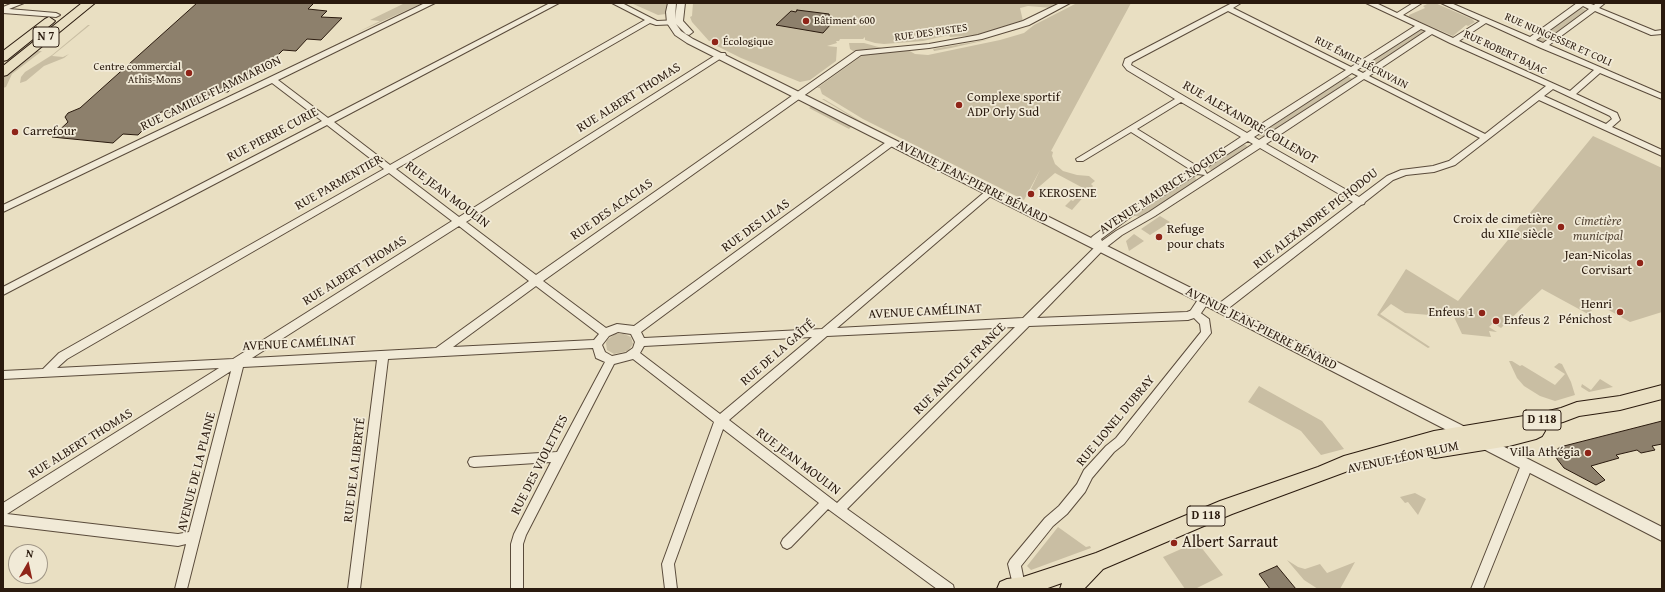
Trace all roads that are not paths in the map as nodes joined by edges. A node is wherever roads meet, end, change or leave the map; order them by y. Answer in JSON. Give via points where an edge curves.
{"nodes":[{"id":1,"x":20,"y":3,"type":"edge"},
{"id":2,"x":72,"y":3,"type":"edge"},
{"id":3,"x":89,"y":3,"type":"edge"},
{"id":4,"x":431,"y":3,"type":"edge"},
{"id":5,"x":555,"y":3,"type":"edge"},
{"id":6,"x":616,"y":3,"type":"edge"},
{"id":7,"x":672,"y":3,"type":"edge"},
{"id":8,"x":681,"y":3,"type":"edge"},
{"id":9,"x":1066,"y":3,"type":"edge"},
{"id":10,"x":1237,"y":3,"type":"edge"},
{"id":11,"x":1370,"y":3,"type":"edge"},
{"id":12,"x":1418,"y":3,"type":"edge"},
{"id":13,"x":1445,"y":3,"type":"edge"},
{"id":14,"x":1582,"y":3,"type":"edge"},
{"id":15,"x":1601,"y":3,"type":"edge"},
{"id":16,"x":1228,"y":8,"type":"junction"},
{"id":17,"x":1595,"y":8,"type":"junction"},
{"id":18,"x":3,"y":10,"type":"edge"},
{"id":19,"x":56,"y":15,"type":"junction"},
{"id":20,"x":1398,"y":16,"type":"junction"},
{"id":21,"x":650,"y":20,"type":"junction"},
{"id":22,"x":1486,"y":20,"type":"junction"},
{"id":23,"x":675,"y":22,"type":"junction"},
{"id":24,"x":1420,"y":26,"type":"junction"},
{"id":25,"x":1432,"y":31,"type":"junction"},
{"id":26,"x":1662,"y":32,"type":"edge"},
{"id":27,"x":1531,"y":40,"type":"junction"},
{"id":28,"x":1453,"y":41,"type":"junction"},
{"id":29,"x":1544,"y":46,"type":"junction"},
{"id":30,"x":721,"y":56,"type":"junction"},
{"id":31,"x":3,"y":57,"type":"edge"},
{"id":32,"x":1351,"y":70,"type":"junction"},
{"id":33,"x":1599,"y":70,"type":"junction"},
{"id":34,"x":3,"y":72,"type":"edge"},
{"id":35,"x":1364,"y":76,"type":"junction"},
{"id":36,"x":272,"y":79,"type":"junction"},
{"id":37,"x":1552,"y":86,"type":"junction"},
{"id":38,"x":801,"y":94,"type":"junction"},
{"id":39,"x":1571,"y":94,"type":"junction"},
{"id":40,"x":1539,"y":97,"type":"junction"},
{"id":41,"x":1662,"y":97,"type":"edge"},
{"id":42,"x":1181,"y":99,"type":"junction"},
{"id":43,"x":328,"y":121,"type":"junction"},
{"id":44,"x":1606,"y":128,"type":"junction"},
{"id":45,"x":1131,"y":129,"type":"junction"},
{"id":46,"x":1247,"y":137,"type":"junction"},
{"id":47,"x":1485,"y":137,"type":"junction"},
{"id":48,"x":892,"y":142,"type":"junction"},
{"id":49,"x":1259,"y":144,"type":"junction"},
{"id":50,"x":1662,"y":153,"type":"edge"},
{"id":51,"x":1080,"y":159,"type":"dead end"},
{"id":52,"x":390,"y":169,"type":"junction"},
{"id":53,"x":1198,"y":169,"type":"junction"},
{"id":54,"x":1209,"y":177,"type":"junction"},
{"id":55,"x":990,"y":192,"type":"junction"},
{"id":56,"x":1361,"y":202,"type":"junction"},
{"id":57,"x":3,"y":209,"type":"edge"},
{"id":58,"x":459,"y":222,"type":"junction"},
{"id":59,"x":1100,"y":247,"type":"junction"},
{"id":60,"x":537,"y":280,"type":"junction"},
{"id":61,"x":3,"y":290,"type":"edge"},
{"id":62,"x":1204,"y":300,"type":"junction"},
{"id":63,"x":1221,"y":308,"type":"junction"},
{"id":64,"x":1195,"y":313,"type":"junction"},
{"id":65,"x":1027,"y":322,"type":"junction"},
{"id":66,"x":635,"y":332,"type":"junction"},
{"id":67,"x":606,"y":333,"type":"junction"},
{"id":68,"x":823,"y":333,"type":"junction"},
{"id":69,"x":640,"y":342,"type":"junction"},
{"id":70,"x":597,"y":344,"type":"junction"},
{"id":71,"x":439,"y":352,"type":"junction"},
{"id":72,"x":634,"y":354,"type":"junction"},
{"id":73,"x":383,"y":355,"type":"junction"},
{"id":74,"x":611,"y":360,"type":"junction"},
{"id":75,"x":238,"y":362,"type":"junction"},
{"id":76,"x":46,"y":373,"type":"junction"},
{"id":77,"x":3,"y":375,"type":"edge"},
{"id":78,"x":1662,"y":392,"type":"edge"},
{"id":79,"x":1620,"y":403,"type":"junction"},
{"id":80,"x":720,"y":421,"type":"junction"},
{"id":81,"x":1464,"y":434,"type":"junction"},
{"id":82,"x":1481,"y":443,"type":"junction"},
{"id":83,"x":560,"y":457,"type":"junction"},
{"id":84,"x":474,"y":462,"type":"dead end"},
{"id":85,"x":1527,"y":465,"type":"junction"},
{"id":86,"x":1324,"y":473,"type":"junction"},
{"id":87,"x":827,"y":502,"type":"junction"},
{"id":88,"x":3,"y":510,"type":"edge"},
{"id":89,"x":838,"y":510,"type":"junction"},
{"id":90,"x":3,"y":519,"type":"edge"},
{"id":91,"x":1662,"y":534,"type":"edge"},
{"id":92,"x":195,"y":537,"type":"junction"},
{"id":93,"x":787,"y":543,"type":"dead end"},
{"id":94,"x":1098,"y":562,"type":"junction"},
{"id":95,"x":1076,"y":586,"type":"edge"},
{"id":96,"x":1021,"y":588,"type":"edge"},
{"id":97,"x":182,"y":589,"type":"edge"},
{"id":98,"x":354,"y":589,"type":"edge"},
{"id":99,"x":517,"y":589,"type":"edge"},
{"id":100,"x":671,"y":589,"type":"edge"},
{"id":101,"x":948,"y":589,"type":"edge"},
{"id":102,"x":1477,"y":589,"type":"edge"}],
"edges":[{"from":1,"to":18,"type":"street"},
{"from":2,"to":19,"type":"main road","number":"N 7"},
{"from":3,"to":34,"type":"main road","number":"N 7"},
{"from":4,"to":36,"type":"street","name":"RUE CAMILLE FLAMMARION"},
{"from":5,"to":43,"type":"street","name":"RUE PIERRE CURIE"},
{"from":6,"to":21,"type":"street"},
{"from":7,"to":23,"type":"street","via":[[670,12]]},
{"from":8,"to":23,"type":"street"},
{"from":9,"to":38,"type":"street","name":"RUE DES PISTES","via":[[1026,23],[979,37],[923,47],[864,51]]},
{"from":10,"to":16,"type":"street"},
{"from":11,"to":20,"type":"street","name":"RUE ROBERT BAJAC"},
{"from":12,"to":20,"type":"street"},
{"from":13,"to":22,"type":"street","name":"RUE NUNGESSER ET COLI"},
{"from":14,"to":17,"type":"street"},
{"from":14,"to":27,"type":"street"},
{"from":15,"to":17,"type":"street"},
{"from":16,"to":32,"type":"street","name":"RUE ÉMILE LÉCRIVAIN"},
{"from":16,"to":42,"type":"street","name":"RUE ALEXANDRE COLLENOT","via":[[1128,61],[1127,65],[1130,68]]},
{"from":17,"to":26,"type":"street","via":[[1654,33]]},
{"from":17,"to":29,"type":"street"},
{"from":18,"to":19,"type":"street"},
{"from":19,"to":31,"type":"main road","number":"N 7"},
{"from":20,"to":24,"type":"street","name":"RUE ROBERT BAJAC"},
{"from":21,"to":23,"type":"street","via":[[660,23]]},
{"from":21,"to":52,"type":"street","name":"RUE PARMENTIER"},
{"from":22,"to":27,"type":"street","name":"RUE NUNGESSER ET COLI"},
{"from":22,"to":28,"type":"street"},
{"from":23,"to":30,"type":"street","name":"AVENUE JEAN-PIERRE BÉNARD","via":[[678,33]]},
{"from":24,"to":25,"type":"street","name":"RUE ROBERT BAJAC"},
{"from":24,"to":32,"type":"street","name":"AVENUE MAURICE NOGUES"},
{"from":25,"to":28,"type":"street","name":"RUE ROBERT BAJAC"},
{"from":25,"to":35,"type":"street","name":"AVENUE MAURICE NOGUES"},
{"from":27,"to":29,"type":"street","name":"RUE NUNGESSER ET COLI"},
{"from":28,"to":37,"type":"street","name":"RUE ROBERT BAJAC"},
{"from":29,"to":33,"type":"street","name":"RUE NUNGESSER ET COLI"},
{"from":30,"to":38,"type":"street","name":"AVENUE JEAN-PIERRE BÉNARD","via":[[765,73]]},
{"from":30,"to":58,"type":"street","name":"RUE ALBERT THOMAS"},
{"from":32,"to":35,"type":"street","name":"RUE ÉMILE LÉCRIVAIN"},
{"from":32,"to":46,"type":"street","name":"AVENUE MAURICE NOGUES"},
{"from":33,"to":39,"type":"street"},
{"from":33,"to":41,"type":"street","name":"RUE NUNGESSER ET COLI"},
{"from":35,"to":47,"type":"street","name":"RUE ÉMILE LÉCRIVAIN"},
{"from":35,"to":49,"type":"street","name":"AVENUE MAURICE NOGUES"},
{"from":36,"to":43,"type":"street","name":"RUE JEAN MOULIN"},
{"from":36,"to":57,"type":"street","name":"RUE CAMILLE FLAMMARION"},
{"from":37,"to":39,"type":"street","name":"RUE ROBERT BAJAC"},
{"from":37,"to":40,"type":"street","name":"RUE ALEXANDRE PICHODOU"},
{"from":38,"to":48,"type":"street","name":"AVENUE JEAN-PIERRE BÉNARD","via":[[842,113],[859,126]]},
{"from":38,"to":60,"type":"street","name":"RUE DES ACACIAS"},
{"from":39,"to":44,"type":"street","name":"RUE ROBERT BAJAC","via":[[1614,115],[1616,120]]},
{"from":40,"to":44,"type":"street"},
{"from":40,"to":47,"type":"street","name":"RUE ALEXANDRE PICHODOU"},
{"from":42,"to":45,"type":"street"},
{"from":42,"to":46,"type":"street","name":"RUE ALEXANDRE COLLENOT"},
{"from":43,"to":52,"type":"street","name":"RUE JEAN MOULIN"},
{"from":43,"to":61,"type":"street","name":"RUE PIERRE CURIE"},
{"from":44,"to":50,"type":"street"},
{"from":45,"to":51,"type":"street"},
{"from":45,"to":53,"type":"street"},
{"from":46,"to":49,"type":"street","name":"RUE ALEXANDRE COLLENOT"},
{"from":46,"to":53,"type":"street","name":"AVENUE MAURICE NOGUES"},
{"from":47,"to":56,"type":"street","name":"RUE ALEXANDRE PICHODOU","via":[[1445,166],[1404,172],[1390,178]]},
{"from":48,"to":55,"type":"street","name":"AVENUE JEAN-PIERRE BÉNARD"},
{"from":48,"to":66,"type":"street","name":"RUE DES LILAS"},
{"from":49,"to":54,"type":"street","name":"AVENUE MAURICE NOGUES"},
{"from":49,"to":56,"type":"street","name":"RUE ALEXANDRE COLLENOT"},
{"from":52,"to":58,"type":"street","name":"RUE JEAN MOULIN"},
{"from":52,"to":76,"type":"street","name":"RUE PARMENTIER","via":[[63,356]]},
{"from":53,"to":54,"type":"street"},
{"from":53,"to":59,"type":"street","name":"AVENUE MAURICE NOGUES","via":[[1096,238]]},
{"from":54,"to":59,"type":"street","name":"AVENUE MAURICE NOGUES"},
{"from":55,"to":59,"type":"street","name":"AVENUE JEAN-PIERRE BÉNARD"},
{"from":55,"to":68,"type":"street","name":"RUE DE LA GAÎTÉ"},
{"from":56,"to":63,"type":"street","name":"RUE ALEXANDRE PICHODOU"},
{"from":58,"to":60,"type":"street","name":"RUE JEAN MOULIN"},
{"from":58,"to":75,"type":"street","name":"RUE ALBERT THOMAS"},
{"from":59,"to":62,"type":"street","name":"AVENUE JEAN-PIERRE BÉNARD"},
{"from":59,"to":65,"type":"street","name":"RUE ANATOLE FRANCE"},
{"from":60,"to":67,"type":"street","name":"RUE JEAN MOULIN"},
{"from":60,"to":71,"type":"street","name":"RUE DES ACACIAS"},
{"from":62,"to":63,"type":"street","name":"AVENUE JEAN-PIERRE BÉNARD"},
{"from":62,"to":64,"type":"street"},
{"from":63,"to":81,"type":"street","name":"AVENUE JEAN-PIERRE BÉNARD"},
{"from":64,"to":65,"type":"street","name":"AVENUE CAMÉLINAT","via":[[1188,316]]},
{"from":64,"to":96,"type":"street","name":"RUE LIONEL DUBRAY","via":[[1205,322],[1206,333],[1120,441],[1110,448],[1088,474],[1081,488],[1063,510],[1049,522],[1014,564]]},
{"from":65,"to":68,"type":"street","name":"AVENUE CAMÉLINAT"},
{"from":65,"to":89,"type":"street","name":"RUE ANATOLE FRANCE"},
{"from":66,"to":67,"type":"street","via":[[624,328]]},
{"from":66,"to":69,"type":"street"},
{"from":67,"to":70,"type":"street"},
{"from":68,"to":69,"type":"street","name":"AVENUE CAMÉLINAT"},
{"from":68,"to":80,"type":"street","name":"RUE DE LA GAÎTÉ"},
{"from":69,"to":72,"type":"street"},
{"from":70,"to":71,"type":"street","name":"AVENUE CAMÉLINAT"},
{"from":70,"to":74,"type":"street","via":[[600,354]]},
{"from":71,"to":73,"type":"street","name":"AVENUE CAMÉLINAT"},
{"from":72,"to":74,"type":"street","via":[[623,360]]},
{"from":72,"to":80,"type":"street","name":"RUE JEAN MOULIN"},
{"from":73,"to":75,"type":"street","name":"AVENUE CAMÉLINAT"},
{"from":73,"to":98,"type":"street","name":"RUE DE LA LIBERTÉ"},
{"from":74,"to":83,"type":"street","name":"RUE DES VIOLETTES"},
{"from":75,"to":76,"type":"street","name":"AVENUE CAMÉLINAT"},
{"from":75,"to":88,"type":"street","name":"RUE ALBERT THOMAS"},
{"from":75,"to":92,"type":"street","name":"AVENUE DE LA PLAINE"},
{"from":76,"to":77,"type":"street","name":"AVENUE CAMÉLINAT"},
{"from":78,"to":79,"type":"main road","number":"D 118"},
{"from":79,"to":81,"type":"main road","number":"D 118","via":[[1588,407],[1536,421]]},
{"from":79,"to":82,"type":"main road","number":"D 118","via":[[1577,421]]},
{"from":80,"to":87,"type":"street","name":"RUE JEAN MOULIN"},
{"from":80,"to":100,"type":"street","name":"RUE DE LA GAÎTÉ","via":[[668,564]]},
{"from":81,"to":82,"type":"street","name":"AVENUE JEAN-PIERRE BÉNARD"},
{"from":81,"to":86,"type":"main road","name":"AVENUE LÉON BLUM","number":"D 118","via":[[1434,439],[1344,464]]},
{"from":82,"to":85,"type":"street","name":"AVENUE JEAN-PIERRE BÉNARD"},
{"from":82,"to":86,"type":"main road","name":"AVENUE LÉON BLUM","number":"D 118"},
{"from":83,"to":84,"type":"street"},
{"from":83,"to":99,"type":"street","name":"RUE DES VIOLETTES","via":[[520,534],[517,544]]},
{"from":85,"to":91,"type":"street","name":"AVENUE JEAN-PIERRE BÉNARD"},
{"from":85,"to":102,"type":"street"},
{"from":86,"to":94,"type":"main road","name":"AVENUE LÉON BLUM","number":"D 118","via":[[1227,507]]},
{"from":87,"to":89,"type":"street","name":"RUE JEAN MOULIN"},
{"from":87,"to":93,"type":"street"},
{"from":89,"to":101,"type":"street","name":"RUE JEAN MOULIN"},
{"from":90,"to":92,"type":"street","via":[[178,540]]},
{"from":92,"to":97,"type":"street","name":"AVENUE DE LA PLAINE"},
{"from":94,"to":95,"type":"main road","name":"AVENUE LÉON BLUM","number":"D 118"},
{"from":94,"to":96,"type":"main road","name":"AVENUE LÉON BLUM","number":"D 118"}]}
